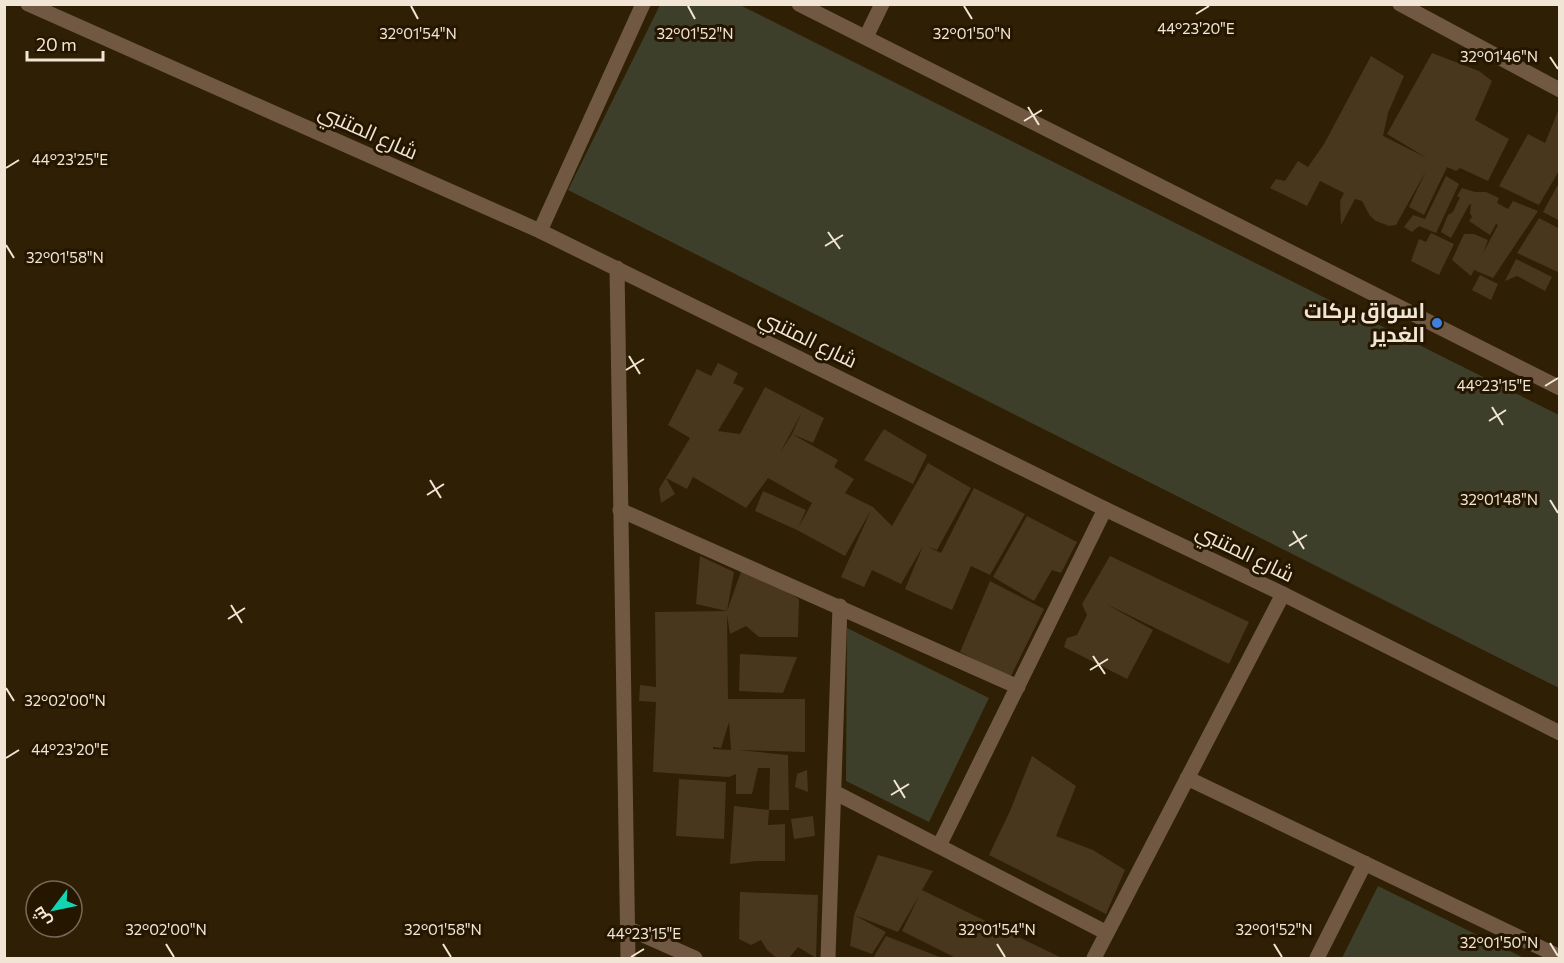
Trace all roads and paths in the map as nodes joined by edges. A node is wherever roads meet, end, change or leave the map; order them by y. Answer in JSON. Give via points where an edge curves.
{"nodes":[{"id":1,"x":28,"y":4,"type":"edge"},
{"id":2,"x":643,"y":4,"type":"edge"},
{"id":3,"x":799,"y":4,"type":"edge"},
{"id":4,"x":882,"y":4,"type":"edge"},
{"id":5,"x":1400,"y":4,"type":"edge"},
{"id":6,"x":866,"y":37,"type":"junction"},
{"id":7,"x":1560,"y":90,"type":"edge"},
{"id":8,"x":540,"y":231,"type":"junction"},
{"id":9,"x":617,"y":268,"type":"junction"},
{"id":10,"x":1560,"y":388,"type":"edge"},
{"id":11,"x":1105,"y":509,"type":"junction"},
{"id":12,"x":620,"y":510,"type":"junction"},
{"id":13,"x":1283,"y":594,"type":"junction"},
{"id":14,"x":840,"y":606,"type":"junction"},
{"id":15,"x":1018,"y":687,"type":"junction"},
{"id":16,"x":1560,"y":733,"type":"edge"},
{"id":17,"x":1187,"y":778,"type":"junction"},
{"id":18,"x":834,"y":792,"type":"junction"},
{"id":19,"x":939,"y":846,"type":"junction"},
{"id":20,"x":1365,"y":863,"type":"junction"},
{"id":21,"x":627,"y":928,"type":"junction"},
{"id":22,"x":1107,"y":933,"type":"junction"},
{"id":23,"x":1560,"y":957,"type":"edge"},
{"id":24,"x":628,"y":958,"type":"edge"},
{"id":25,"x":695,"y":958,"type":"edge"},
{"id":26,"x":828,"y":958,"type":"edge"},
{"id":27,"x":1094,"y":958,"type":"edge"},
{"id":28,"x":1317,"y":958,"type":"edge"}],
"edges":[{"from":1,"to":8,"type":"street","name":"شارع المتنبي"},
{"from":2,"to":8,"type":"street"},
{"from":3,"to":6,"type":"street"},
{"from":4,"to":6,"type":"street"},
{"from":5,"to":7,"type":"street"},
{"from":6,"to":10,"type":"street"},
{"from":8,"to":9,"type":"street","name":"شارع المتنبي"},
{"from":9,"to":11,"type":"street","name":"شارع المتنبي"},
{"from":9,"to":12,"type":"street"},
{"from":11,"to":13,"type":"street","name":"شارع المتنبي"},
{"from":11,"to":15,"type":"street"},
{"from":12,"to":14,"type":"street"},
{"from":12,"to":21,"type":"street"},
{"from":13,"to":16,"type":"street","name":"شارع المتنبي"},
{"from":13,"to":17,"type":"street"},
{"from":14,"to":15,"type":"street"},
{"from":14,"to":18,"type":"street"},
{"from":15,"to":19,"type":"street"},
{"from":17,"to":20,"type":"street"},
{"from":17,"to":22,"type":"street"},
{"from":18,"to":19,"type":"street"},
{"from":18,"to":26,"type":"street"},
{"from":19,"to":22,"type":"street"},
{"from":20,"to":23,"type":"street"},
{"from":20,"to":28,"type":"street"},
{"from":21,"to":24,"type":"street"},
{"from":21,"to":25,"type":"street"},
{"from":22,"to":27,"type":"street"}]}
